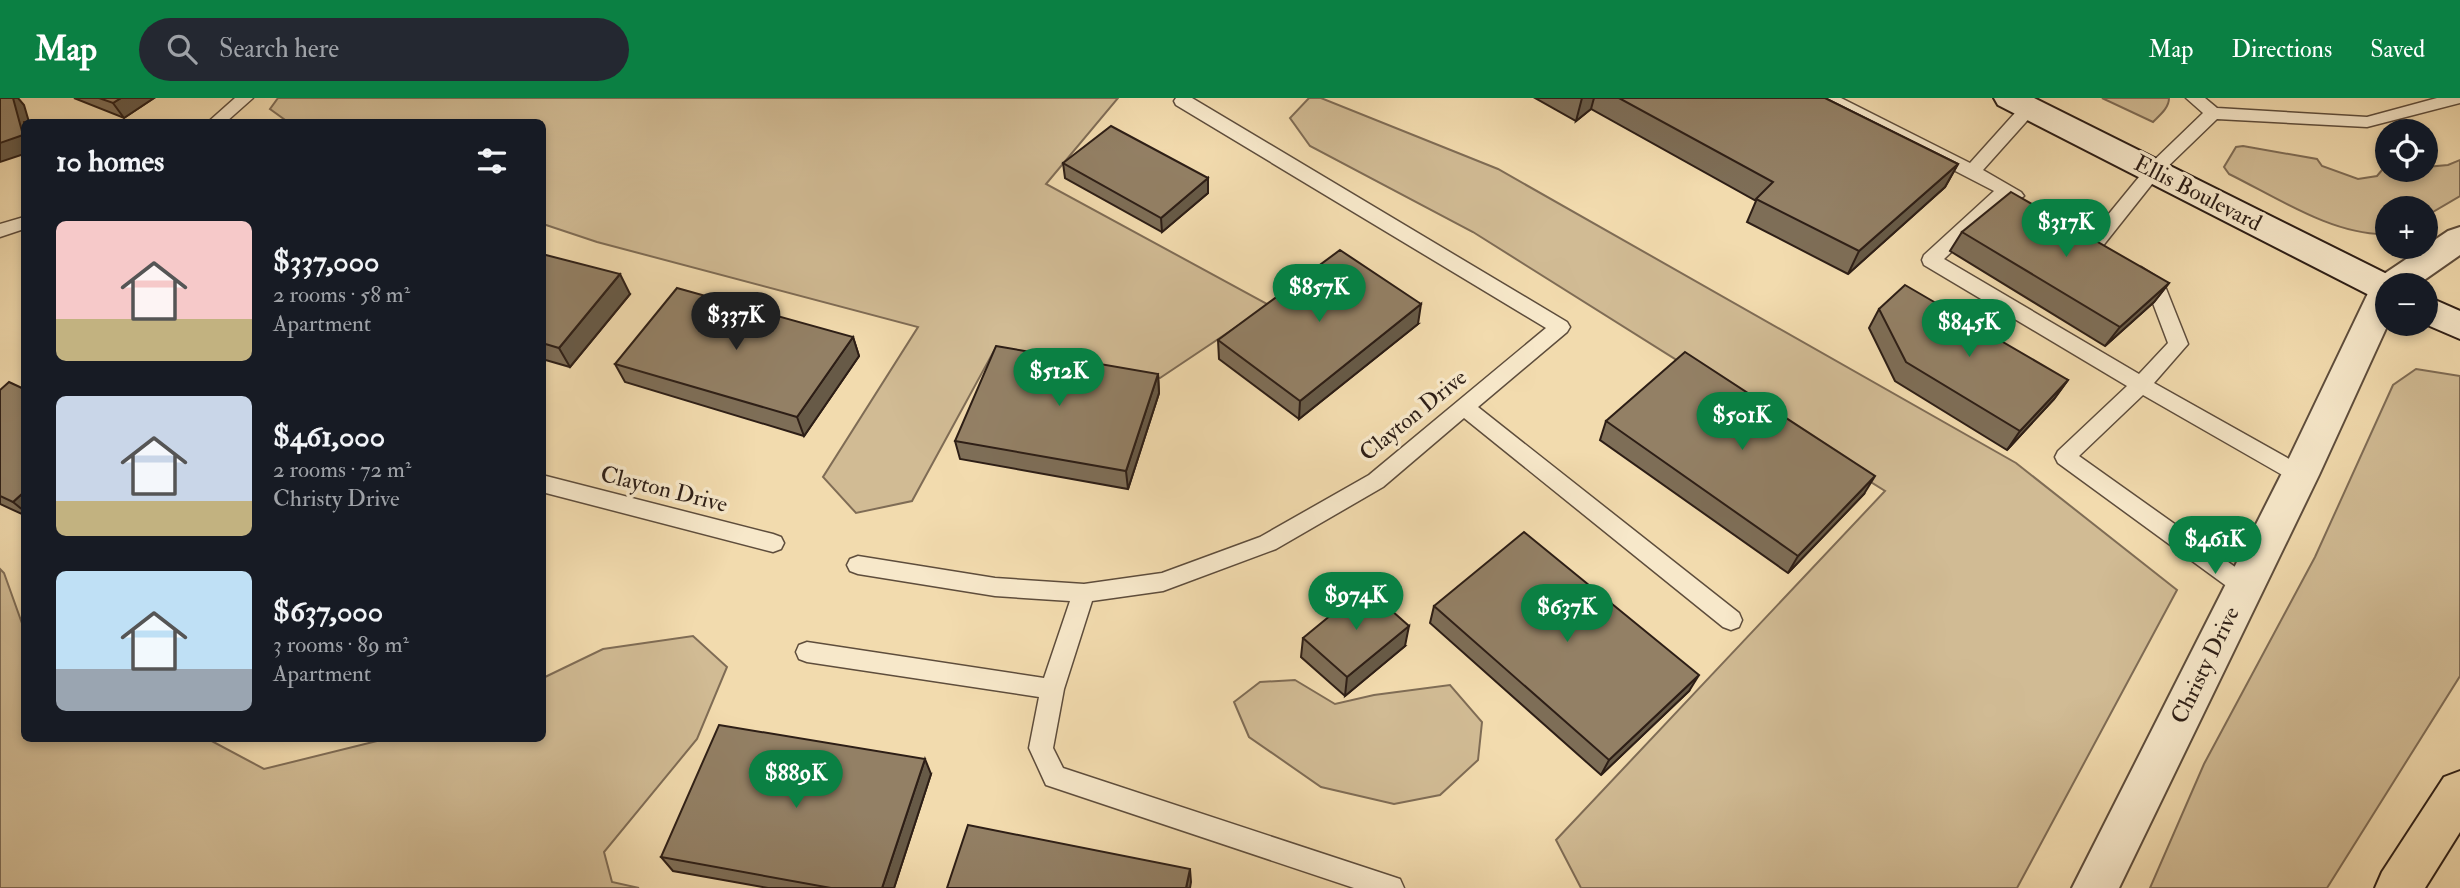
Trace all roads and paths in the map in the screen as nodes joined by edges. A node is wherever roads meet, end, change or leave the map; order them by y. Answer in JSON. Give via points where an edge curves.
{"nodes":[{"id":1,"x":245,"y":98,"type":"edge"},
{"id":2,"x":1184,"y":98,"type":"edge"},
{"id":3,"x":1828,"y":98,"type":"edge"},
{"id":4,"x":2194,"y":98,"type":"edge"},
{"id":5,"x":2458,"y":98,"type":"edge"},
{"id":6,"x":2019,"y":103,"type":"edge"},
{"id":7,"x":2213,"y":113,"type":"junction"},
{"id":8,"x":220,"y":119,"type":"edge"},
{"id":9,"x":2154,"y":170,"type":"junction"},
{"id":10,"x":1972,"y":171,"type":"junction"},
{"id":11,"x":2005,"y":191,"type":"junction"},
{"id":12,"x":2028,"y":203,"type":"edge"},
{"id":13,"x":2062,"y":223,"type":"edge"},
{"id":14,"x":21,"y":224,"type":"edge"},
{"id":15,"x":0,"y":231,"type":"edge"},
{"id":16,"x":2460,"y":239,"type":"edge"},
{"id":17,"x":2096,"y":242,"type":"junction"},
{"id":18,"x":2410,"y":273,"type":"edge"},
{"id":19,"x":2375,"y":283,"type":"edge"},
{"id":20,"x":2375,"y":315,"type":"edge"},
{"id":21,"x":2438,"y":315,"type":"edge"},
{"id":22,"x":2460,"y":326,"type":"edge"},
{"id":23,"x":2141,"y":385,"type":"junction"},
{"id":24,"x":1464,"y":407,"type":"junction"},
{"id":25,"x":2300,"y":475,"type":"junction"},
{"id":26,"x":546,"y":484,"type":"edge"},
{"id":27,"x":773,"y":543,"type":"dead end"},
{"id":28,"x":858,"y":565,"type":"dead end"},
{"id":29,"x":2244,"y":586,"type":"junction"},
{"id":30,"x":1084,"y":593,"type":"junction"},
{"id":31,"x":1731,"y":620,"type":"dead end"},
{"id":32,"x":807,"y":652,"type":"dead end"},
{"id":33,"x":1052,"y":689,"type":"junction"},
{"id":34,"x":2460,"y":792,"type":"edge"},
{"id":35,"x":1391,"y":888,"type":"edge"},
{"id":36,"x":2095,"y":888,"type":"edge"},
{"id":37,"x":2398,"y":888,"type":"edge"}],
"edges":[{"from":1,"to":8,"type":"lane"},
{"from":2,"to":24,"type":"lane","name":"Clayton Drive","via":[[1182,101],[1560,327]]},
{"from":3,"to":10,"type":"lane"},
{"from":4,"to":7,"type":"lane"},
{"from":5,"to":7,"type":"lane","via":[[2367,122]]},
{"from":6,"to":9,"type":"street","name":"Ellis Boulevard"},
{"from":6,"to":10,"type":"lane"},
{"from":7,"to":9,"type":"lane"},
{"from":9,"to":17,"type":"lane"},
{"from":9,"to":19,"type":"street","name":"Ellis Boulevard"},
{"from":10,"to":11,"type":"lane"},
{"from":11,"to":12,"type":"lane"},
{"from":11,"to":23,"type":"lane","via":[[1931,260],[1982,281]]},
{"from":13,"to":17,"type":"lane"},
{"from":14,"to":15,"type":"lane"},
{"from":16,"to":18,"type":"street"},
{"from":17,"to":23,"type":"lane","via":[[2156,286],[2178,344]]},
{"from":20,"to":25,"type":"street","name":"Christy Drive"},
{"from":21,"to":22,"type":"street"},
{"from":23,"to":25,"type":"lane"},
{"from":23,"to":29,"type":"lane","via":[[2065,457]]},
{"from":24,"to":30,"type":"lane","name":"Clayton Drive","via":[[1377,481],[1268,543],[1163,582]]},
{"from":24,"to":31,"type":"lane"},
{"from":25,"to":29,"type":"street","name":"Christy Drive"},
{"from":26,"to":27,"type":"lane","name":"Clayton Drive"},
{"from":28,"to":30,"type":"lane","name":"Clayton Drive","via":[[995,587]]},
{"from":29,"to":36,"type":"street","name":"Christy Drive"},
{"from":30,"to":33,"type":"lane"},
{"from":32,"to":33,"type":"lane"},
{"from":33,"to":35,"type":"lane","via":[[1041,748],[1055,776]]},
{"from":34,"to":37,"type":"highway"}]}
